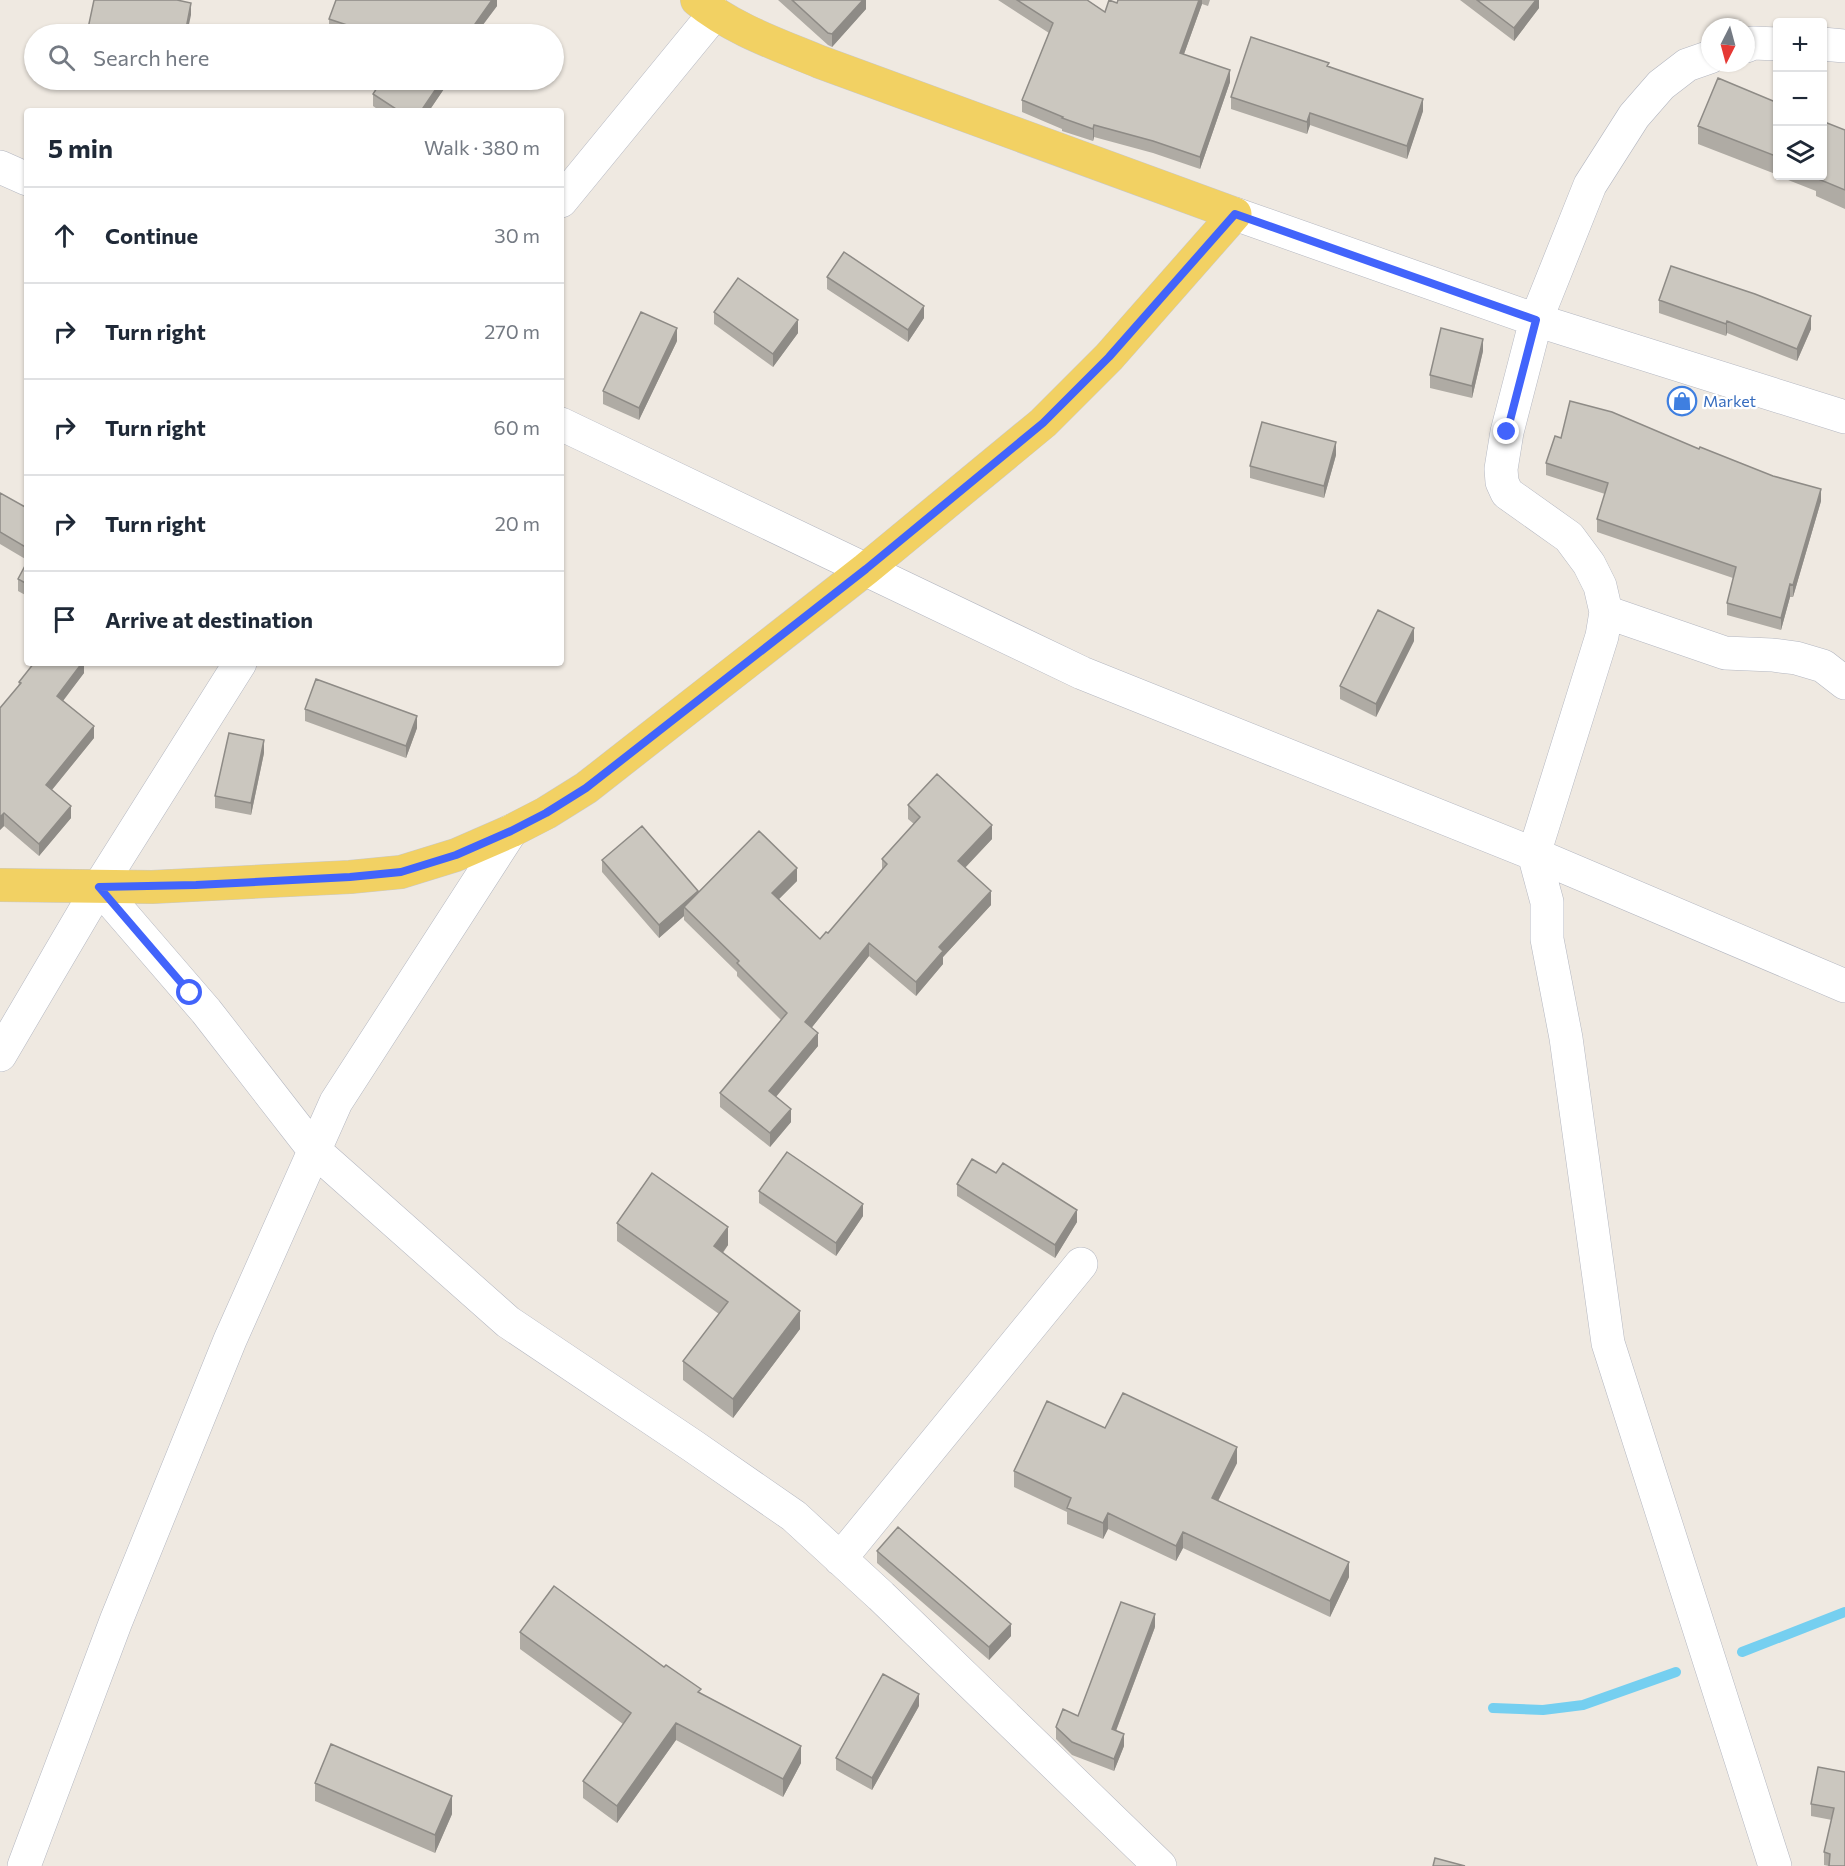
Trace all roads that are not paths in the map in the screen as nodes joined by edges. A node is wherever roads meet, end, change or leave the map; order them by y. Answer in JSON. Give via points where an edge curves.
{"nodes":[{"id":1,"x":704,"y":4,"type":"edge"},
{"id":2,"x":1755,"y":43,"type":"edge"},
{"id":3,"x":1773,"y":44,"type":"edge"},
{"id":4,"x":1827,"y":45,"type":"edge"},
{"id":5,"x":1845,"y":46,"type":"edge"},
{"id":6,"x":1701,"y":60,"type":"edge"},
{"id":7,"x":0,"y":167,"type":"edge"},
{"id":8,"x":24,"y":179,"type":"edge"},
{"id":9,"x":564,"y":197,"type":"edge"},
{"id":10,"x":1235,"y":214,"type":"junction"},
{"id":11,"x":1536,"y":320,"type":"junction"},
{"id":12,"x":1845,"y":417,"type":"edge"},
{"id":13,"x":564,"y":425,"type":"edge"},
{"id":14,"x":866,"y":569,"type":"junction"},
{"id":15,"x":1606,"y":612,"type":"junction"},
{"id":16,"x":238,"y":666,"type":"edge"},
{"id":17,"x":1845,"y":683,"type":"edge"},
{"id":18,"x":511,"y":831,"type":"junction"},
{"id":19,"x":1534,"y":854,"type":"junction"},
{"id":20,"x":0,"y":885,"type":"edge"},
{"id":21,"x":99,"y":887,"type":"junction"},
{"id":22,"x":1845,"y":986,"type":"edge"},
{"id":23,"x":0,"y":1055,"type":"edge"},
{"id":24,"x":314,"y":1150,"type":"junction"},
{"id":25,"x":1081,"y":1264,"type":"dead end"},
{"id":26,"x":840,"y":1559,"type":"junction"},
{"id":27,"x":24,"y":1866,"type":"edge"},
{"id":28,"x":1160,"y":1866,"type":"edge"},
{"id":29,"x":1775,"y":1866,"type":"edge"}],
"edges":[{"from":1,"to":9,"type":"street"},
{"from":1,"to":10,"type":"main road","via":[[757,35],[820,62]]},
{"from":2,"to":3,"type":"street"},
{"from":4,"to":5,"type":"street"},
{"from":6,"to":11,"type":"street","via":[[1687,65],[1661,85],[1634,116],[1590,185]]},
{"from":7,"to":8,"type":"street"},
{"from":10,"to":11,"type":"street"},
{"from":10,"to":14,"type":"main road","via":[[1109,357],[1043,423]]},
{"from":11,"to":12,"type":"street"},
{"from":11,"to":15,"type":"street","via":[[1507,432],[1502,482],[1507,493],[1569,537],[1600,586]]},
{"from":13,"to":14,"type":"street"},
{"from":14,"to":18,"type":"main road","via":[[586,788]]},
{"from":14,"to":19,"type":"street","via":[[1082,673]]},
{"from":15,"to":17,"type":"street","via":[[1725,653],[1796,658],[1824,666]]},
{"from":15,"to":19,"type":"street","via":[[1602,636]]},
{"from":16,"to":21,"type":"street"},
{"from":18,"to":21,"type":"main road","via":[[456,855],[401,872],[229,884]]},
{"from":18,"to":24,"type":"street","via":[[336,1102]]},
{"from":19,"to":22,"type":"street"},
{"from":19,"to":29,"type":"street","via":[[1547,902],[1547,939],[1566,1038],[1608,1343]]},
{"from":20,"to":21,"type":"main road"},
{"from":21,"to":23,"type":"street"},
{"from":21,"to":24,"type":"street","via":[[206,1011]]},
{"from":24,"to":26,"type":"street","via":[[508,1322],[794,1516]]},
{"from":24,"to":27,"type":"street","via":[[230,1340],[125,1599]]},
{"from":25,"to":26,"type":"street"},
{"from":26,"to":28,"type":"street"}]}
